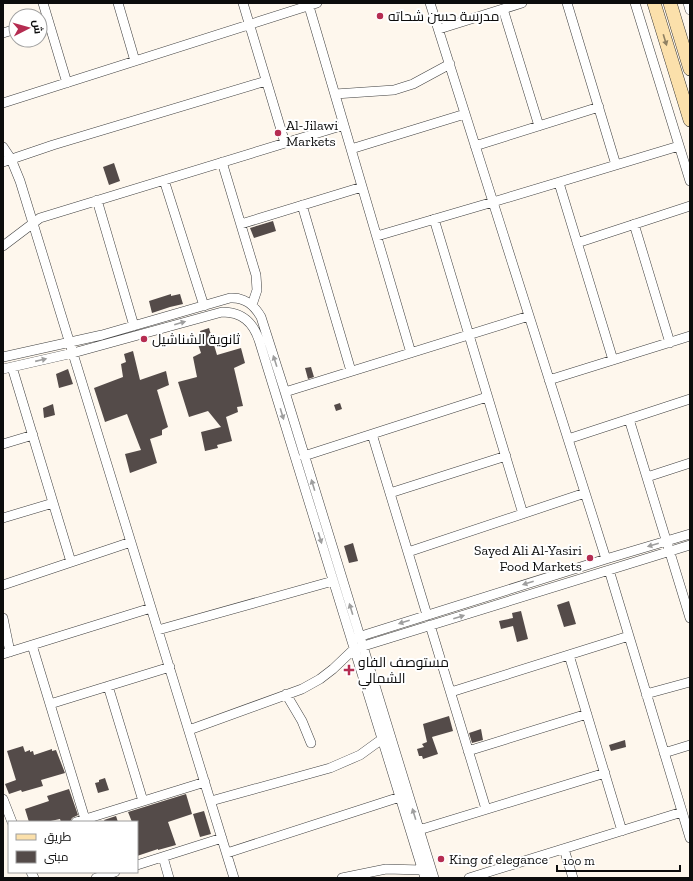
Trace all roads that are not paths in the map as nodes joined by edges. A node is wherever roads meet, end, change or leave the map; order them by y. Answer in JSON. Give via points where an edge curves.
{"nodes":[{"id":1,"x":118,"y":3,"type":"edge"},
{"id":2,"x":244,"y":3,"type":"edge"},
{"id":3,"x":430,"y":3,"type":"edge"},
{"id":4,"x":522,"y":3,"type":"edge"},
{"id":5,"x":566,"y":3,"type":"edge"},
{"id":6,"x":635,"y":3,"type":"edge"},
{"id":7,"x":654,"y":3,"type":"edge"},
{"id":8,"x":670,"y":3,"type":"edge"},
{"id":9,"x":688,"y":3,"type":"edge"},
{"id":10,"x":311,"y":4,"type":"edge"},
{"id":11,"x":503,"y":9,"type":"junction"},
{"id":12,"x":690,"y":10,"type":"edge"},
{"id":13,"x":250,"y":24,"type":"junction"},
{"id":14,"x":439,"y":29,"type":"junction"},
{"id":15,"x":48,"y":31,"type":"edge"},
{"id":16,"x":135,"y":61,"type":"junction"},
{"id":17,"x":450,"y":64,"type":"junction"},
{"id":18,"x":690,"y":69,"type":"edge"},
{"id":19,"x":266,"y":81,"type":"junction"},
{"id":20,"x":67,"y":82,"type":"junction"},
{"id":21,"x":335,"y":94,"type":"junction"},
{"id":22,"x":3,"y":103,"type":"edge"},
{"id":23,"x":599,"y":107,"type":"junction"},
{"id":24,"x":466,"y":114,"type":"junction"},
{"id":25,"x":690,"y":120,"type":"edge"},
{"id":26,"x":344,"y":125,"type":"junction"},
{"id":27,"x":539,"y":126,"type":"junction"},
{"id":28,"x":284,"y":143,"type":"junction"},
{"id":29,"x":476,"y":146,"type":"junction"},
{"id":30,"x":679,"y":146,"type":"junction"},
{"id":31,"x":3,"y":147,"type":"edge"},
{"id":32,"x":351,"y":149,"type":"junction"},
{"id":33,"x":7,"y":160,"type":"edge"},
{"id":34,"x":222,"y":162,"type":"junction"},
{"id":35,"x":616,"y":165,"type":"junction"},
{"id":36,"x":164,"y":180,"type":"junction"},
{"id":37,"x":690,"y":180,"type":"edge"},
{"id":38,"x":559,"y":183,"type":"junction"},
{"id":39,"x":362,"y":187,"type":"junction"},
{"id":40,"x":97,"y":200,"type":"junction"},
{"id":41,"x":493,"y":202,"type":"junction"},
{"id":42,"x":302,"y":205,"type":"junction"},
{"id":43,"x":690,"y":206,"type":"edge"},
{"id":44,"x":434,"y":220,"type":"junction"},
{"id":45,"x":33,"y":223,"type":"junction"},
{"id":46,"x":241,"y":224,"type":"junction"},
{"id":47,"x":634,"y":224,"type":"junction"},
{"id":48,"x":376,"y":236,"type":"junction"},
{"id":49,"x":577,"y":243,"type":"junction"},
{"id":50,"x":3,"y":246,"type":"edge"},
{"id":51,"x":252,"y":305,"type":"junction"},
{"id":52,"x":204,"y":306,"type":"junction"},
{"id":53,"x":529,"y":316,"type":"junction"},
{"id":54,"x":134,"y":326,"type":"junction"},
{"id":55,"x":469,"y":335,"type":"junction"},
{"id":56,"x":690,"y":336,"type":"edge"},
{"id":57,"x":70,"y":343,"type":"junction"},
{"id":58,"x":670,"y":343,"type":"junction"},
{"id":59,"x":73,"y":353,"type":"junction"},
{"id":60,"x":411,"y":353,"type":"junction"},
{"id":61,"x":3,"y":357,"type":"edge"},
{"id":62,"x":613,"y":360,"type":"junction"},
{"id":63,"x":7,"y":368,"type":"edge"},
{"id":64,"x":351,"y":371,"type":"junction"},
{"id":65,"x":549,"y":380,"type":"junction"},
{"id":66,"x":285,"y":392,"type":"junction"},
{"id":67,"x":487,"y":397,"type":"junction"},
{"id":68,"x":690,"y":399,"type":"edge"},
{"id":69,"x":629,"y":419,"type":"junction"},
{"id":70,"x":372,"y":434,"type":"junction"},
{"id":71,"x":32,"y":435,"type":"junction"},
{"id":72,"x":568,"y":439,"type":"junction"},
{"id":73,"x":3,"y":444,"type":"edge"},
{"id":74,"x":304,"y":456,"type":"junction"},
{"id":75,"x":506,"y":456,"type":"junction"},
{"id":76,"x":690,"y":463,"type":"edge"},
{"id":77,"x":647,"y":477,"type":"junction"},
{"id":78,"x":390,"y":492,"type":"junction"},
{"id":79,"x":585,"y":493,"type":"junction"},
{"id":80,"x":53,"y":503,"type":"junction"},
{"id":81,"x":523,"y":514,"type":"junction"},
{"id":82,"x":3,"y":518,"type":"edge"},
{"id":83,"x":690,"y":534,"type":"edge"},
{"id":84,"x":667,"y":541,"type":"junction"},
{"id":85,"x":131,"y":542,"type":"junction"},
{"id":86,"x":690,"y":545,"type":"edge"},
{"id":87,"x":670,"y":551,"type":"junction"},
{"id":88,"x":408,"y":552,"type":"junction"},
{"id":89,"x":606,"y":559,"type":"junction"},
{"id":90,"x":71,"y":562,"type":"junction"},
{"id":91,"x":609,"y":570,"type":"junction"},
{"id":92,"x":333,"y":581,"type":"junction"},
{"id":93,"x":3,"y":585,"type":"edge"},
{"id":94,"x":151,"y":608,"type":"junction"},
{"id":95,"x":427,"y":615,"type":"junction"},
{"id":96,"x":690,"y":617,"type":"edge"},
{"id":97,"x":3,"y":618,"type":"edge"},
{"id":98,"x":430,"y":626,"type":"junction"},
{"id":99,"x":158,"y":630,"type":"junction"},
{"id":100,"x":629,"y":636,"type":"junction"},
{"id":101,"x":355,"y":637,"type":"junction"},
{"id":102,"x":32,"y":645,"type":"junction"},
{"id":103,"x":359,"y":648,"type":"junction"},
{"id":104,"x":7,"y":653,"type":"edge"},
{"id":105,"x":569,"y":655,"type":"junction"},
{"id":106,"x":170,"y":667,"type":"junction"},
{"id":107,"x":690,"y":682,"type":"edge"},
{"id":108,"x":108,"y":686,"type":"junction"},
{"id":109,"x":450,"y":692,"type":"junction"},
{"id":110,"x":286,"y":694,"type":"junction"},
{"id":111,"x":646,"y":694,"type":"junction"},
{"id":112,"x":50,"y":704,"type":"junction"},
{"id":113,"x":587,"y":714,"type":"junction"},
{"id":114,"x":189,"y":730,"type":"junction"},
{"id":115,"x":382,"y":739,"type":"junction"},
{"id":116,"x":311,"y":743,"type":"dead end"},
{"id":117,"x":690,"y":745,"type":"edge"},
{"id":118,"x":468,"y":751,"type":"junction"},
{"id":119,"x":664,"y":753,"type":"junction"},
{"id":120,"x":605,"y":773,"type":"junction"},
{"id":121,"x":205,"y":782,"type":"junction"},
{"id":122,"x":400,"y":797,"type":"junction"},
{"id":123,"x":3,"y":799,"type":"edge"},
{"id":124,"x":143,"y":801,"type":"junction"},
{"id":125,"x":211,"y":801,"type":"junction"},
{"id":126,"x":486,"y":809,"type":"junction"},
{"id":127,"x":5,"y":810,"type":"edge"},
{"id":128,"x":682,"y":812,"type":"junction"},
{"id":129,"x":85,"y":819,"type":"junction"},
{"id":130,"x":11,"y":821,"type":"edge"},
{"id":131,"x":79,"y":821,"type":"edge"},
{"id":132,"x":419,"y":830,"type":"junction"},
{"id":133,"x":622,"y":831,"type":"junction"},
{"id":134,"x":222,"y":838,"type":"junction"},
{"id":135,"x":690,"y":838,"type":"edge"},
{"id":136,"x":564,"y":849,"type":"junction"},
{"id":137,"x":227,"y":853,"type":"junction"},
{"id":138,"x":163,"y":857,"type":"junction"},
{"id":139,"x":138,"y":865,"type":"edge"},
{"id":140,"x":112,"y":873,"type":"edge"},
{"id":141,"x":423,"y":874,"type":"edge"},
{"id":142,"x":99,"y":877,"type":"edge"},
{"id":143,"x":169,"y":878,"type":"edge"},
{"id":144,"x":234,"y":878,"type":"edge"},
{"id":145,"x":342,"y":878,"type":"edge"},
{"id":146,"x":434,"y":878,"type":"edge"},
{"id":147,"x":469,"y":878,"type":"edge"},
{"id":148,"x":573,"y":878,"type":"edge"}],
"edges":[{"from":1,"to":16,"type":"street"},
{"from":2,"to":13,"type":"street"},
{"from":3,"to":14,"type":"street"},
{"from":4,"to":11,"type":"street"},
{"from":5,"to":23,"type":"street"},
{"from":6,"to":30,"type":"street"},
{"from":7,"to":25,"type":"main road","one_way":true},
{"from":8,"to":18,"type":"main road"},
{"from":9,"to":12,"type":"street"},
{"from":10,"to":13,"type":"street"},
{"from":10,"to":21,"type":"street"},
{"from":11,"to":14,"type":"street"},
{"from":11,"to":27,"type":"street"},
{"from":13,"to":16,"type":"street"},
{"from":13,"to":19,"type":"street"},
{"from":14,"to":17,"type":"street"},
{"from":15,"to":20,"type":"street"},
{"from":16,"to":20,"type":"street"},
{"from":17,"to":21,"type":"street","via":[[414,84],[394,90]]},
{"from":17,"to":24,"type":"street"},
{"from":19,"to":28,"type":"street"},
{"from":19,"to":33,"type":"street"},
{"from":20,"to":22,"type":"street"},
{"from":21,"to":26,"type":"street"},
{"from":23,"to":27,"type":"street"},
{"from":23,"to":35,"type":"street"},
{"from":24,"to":29,"type":"street"},
{"from":24,"to":32,"type":"street"},
{"from":26,"to":28,"type":"street"},
{"from":26,"to":32,"type":"street"},
{"from":27,"to":29,"type":"street"},
{"from":28,"to":34,"type":"street"},
{"from":29,"to":41,"type":"street"},
{"from":30,"to":35,"type":"street"},
{"from":30,"to":37,"type":"street"},
{"from":31,"to":33,"type":"street"},
{"from":32,"to":39,"type":"street"},
{"from":33,"to":45,"type":"street","via":[[20,181]]},
{"from":34,"to":36,"type":"street"},
{"from":34,"to":46,"type":"street"},
{"from":35,"to":38,"type":"street"},
{"from":36,"to":40,"type":"street"},
{"from":36,"to":52,"type":"street"},
{"from":38,"to":41,"type":"street"},
{"from":38,"to":49,"type":"street"},
{"from":39,"to":42,"type":"street"},
{"from":39,"to":48,"type":"street"},
{"from":40,"to":45,"type":"street","via":[[40,218]]},
{"from":40,"to":54,"type":"street"},
{"from":41,"to":44,"type":"street"},
{"from":41,"to":53,"type":"street"},
{"from":42,"to":46,"type":"street"},
{"from":42,"to":64,"type":"street"},
{"from":43,"to":47,"type":"street"},
{"from":44,"to":48,"type":"street"},
{"from":44,"to":55,"type":"street"},
{"from":45,"to":50,"type":"street"},
{"from":45,"to":57,"type":"street"},
{"from":46,"to":51,"type":"street","via":[[256,275],[257,290]]},
{"from":47,"to":49,"type":"street"},
{"from":47,"to":58,"type":"street"},
{"from":48,"to":60,"type":"street"},
{"from":49,"to":62,"type":"street"},
{"from":51,"to":52,"type":"street","via":[[238,298]]},
{"from":66,"to":51,"type":"street","one_way":true,"via":[[261,318]]},
{"from":52,"to":54,"type":"street"},
{"from":53,"to":55,"type":"street"},
{"from":53,"to":65,"type":"street"},
{"from":54,"to":57,"type":"street"},
{"from":55,"to":60,"type":"street"},
{"from":55,"to":67,"type":"street"},
{"from":56,"to":58,"type":"street"},
{"from":57,"to":59,"type":"street"},
{"from":57,"to":61,"type":"street"},
{"from":58,"to":62,"type":"street"},
{"from":63,"to":59,"type":"street","one_way":true},
{"from":59,"to":85,"type":"street"},
{"from":59,"to":92,"type":"street","one_way":true,"via":[[222,312],[239,314],[246,319],[259,340]]},
{"from":60,"to":64,"type":"street"},
{"from":62,"to":65,"type":"street"},
{"from":63,"to":71,"type":"street"},
{"from":64,"to":66,"type":"street"},
{"from":65,"to":72,"type":"street"},
{"from":66,"to":74,"type":"street"},
{"from":67,"to":70,"type":"street"},
{"from":67,"to":75,"type":"street"},
{"from":68,"to":69,"type":"street"},
{"from":69,"to":72,"type":"street"},
{"from":69,"to":77,"type":"street"},
{"from":70,"to":74,"type":"street"},
{"from":70,"to":78,"type":"street"},
{"from":71,"to":73,"type":"street"},
{"from":71,"to":80,"type":"street"},
{"from":72,"to":79,"type":"street"},
{"from":101,"to":74,"type":"street","one_way":true},
{"from":75,"to":78,"type":"street"},
{"from":75,"to":81,"type":"street"},
{"from":76,"to":77,"type":"street"},
{"from":77,"to":84,"type":"street"},
{"from":78,"to":88,"type":"street"},
{"from":79,"to":81,"type":"street"},
{"from":79,"to":89,"type":"street"},
{"from":80,"to":82,"type":"street"},
{"from":80,"to":90,"type":"street"},
{"from":81,"to":88,"type":"street"},
{"from":83,"to":84,"type":"street"},
{"from":84,"to":87,"type":"street"},
{"from":84,"to":89,"type":"street","one_way":true},
{"from":85,"to":90,"type":"street"},
{"from":85,"to":94,"type":"street"},
{"from":86,"to":87,"type":"street"},
{"from":87,"to":91,"type":"street"},
{"from":87,"to":96,"type":"street"},
{"from":88,"to":95,"type":"street"},
{"from":89,"to":95,"type":"street","one_way":true},
{"from":90,"to":93,"type":"street"},
{"from":98,"to":91,"type":"street","one_way":true},
{"from":91,"to":100,"type":"street"},
{"from":92,"to":99,"type":"street"},
{"from":92,"to":101,"type":"street"},
{"from":94,"to":99,"type":"street"},
{"from":94,"to":102,"type":"street"},
{"from":95,"to":101,"type":"street","one_way":true},
{"from":97,"to":104,"type":"street"},
{"from":98,"to":103,"type":"street"},
{"from":98,"to":109,"type":"street"},
{"from":99,"to":106,"type":"street"},
{"from":100,"to":105,"type":"street"},
{"from":100,"to":111,"type":"street"},
{"from":101,"to":103,"type":"street"},
{"from":102,"to":104,"type":"street"},
{"from":102,"to":112,"type":"street"},
{"from":103,"to":110,"type":"street","via":[[320,679]]},
{"from":103,"to":115,"type":"street"},
{"from":132,"to":103,"type":"street","one_way":true},
{"from":105,"to":109,"type":"street"},
{"from":105,"to":113,"type":"street"},
{"from":106,"to":108,"type":"street"},
{"from":106,"to":114,"type":"street"},
{"from":107,"to":111,"type":"street"},
{"from":108,"to":112,"type":"street"},
{"from":108,"to":124,"type":"street"},
{"from":109,"to":118,"type":"street"},
{"from":110,"to":114,"type":"street"},
{"from":110,"to":116,"type":"street"},
{"from":111,"to":119,"type":"street"},
{"from":112,"to":129,"type":"street"},
{"from":113,"to":118,"type":"street"},
{"from":113,"to":120,"type":"street"},
{"from":114,"to":121,"type":"street"},
{"from":115,"to":122,"type":"street"},
{"from":115,"to":125,"type":"street","via":[[360,755],[330,768]]},
{"from":117,"to":119,"type":"street"},
{"from":118,"to":126,"type":"street"},
{"from":119,"to":128,"type":"street"},
{"from":120,"to":126,"type":"street"},
{"from":120,"to":133,"type":"street"},
{"from":121,"to":124,"type":"street"},
{"from":121,"to":125,"type":"street"},
{"from":122,"to":137,"type":"street"},
{"from":122,"to":141,"type":"street"},
{"from":123,"to":127,"type":"street"},
{"from":124,"to":129,"type":"street"},
{"from":125,"to":134,"type":"street"},
{"from":126,"to":132,"type":"street"},
{"from":127,"to":130,"type":"street"},
{"from":128,"to":133,"type":"street"},
{"from":128,"to":135,"type":"street"},
{"from":129,"to":131,"type":"street"},
{"from":132,"to":146,"type":"street"},
{"from":133,"to":136,"type":"street"},
{"from":134,"to":137,"type":"street"},
{"from":134,"to":138,"type":"street"},
{"from":136,"to":147,"type":"street"},
{"from":136,"to":148,"type":"street"},
{"from":137,"to":144,"type":"street"},
{"from":138,"to":139,"type":"street"},
{"from":138,"to":143,"type":"street"},
{"from":140,"to":142,"type":"street"},
{"from":141,"to":145,"type":"street","via":[[386,869]]}]}
